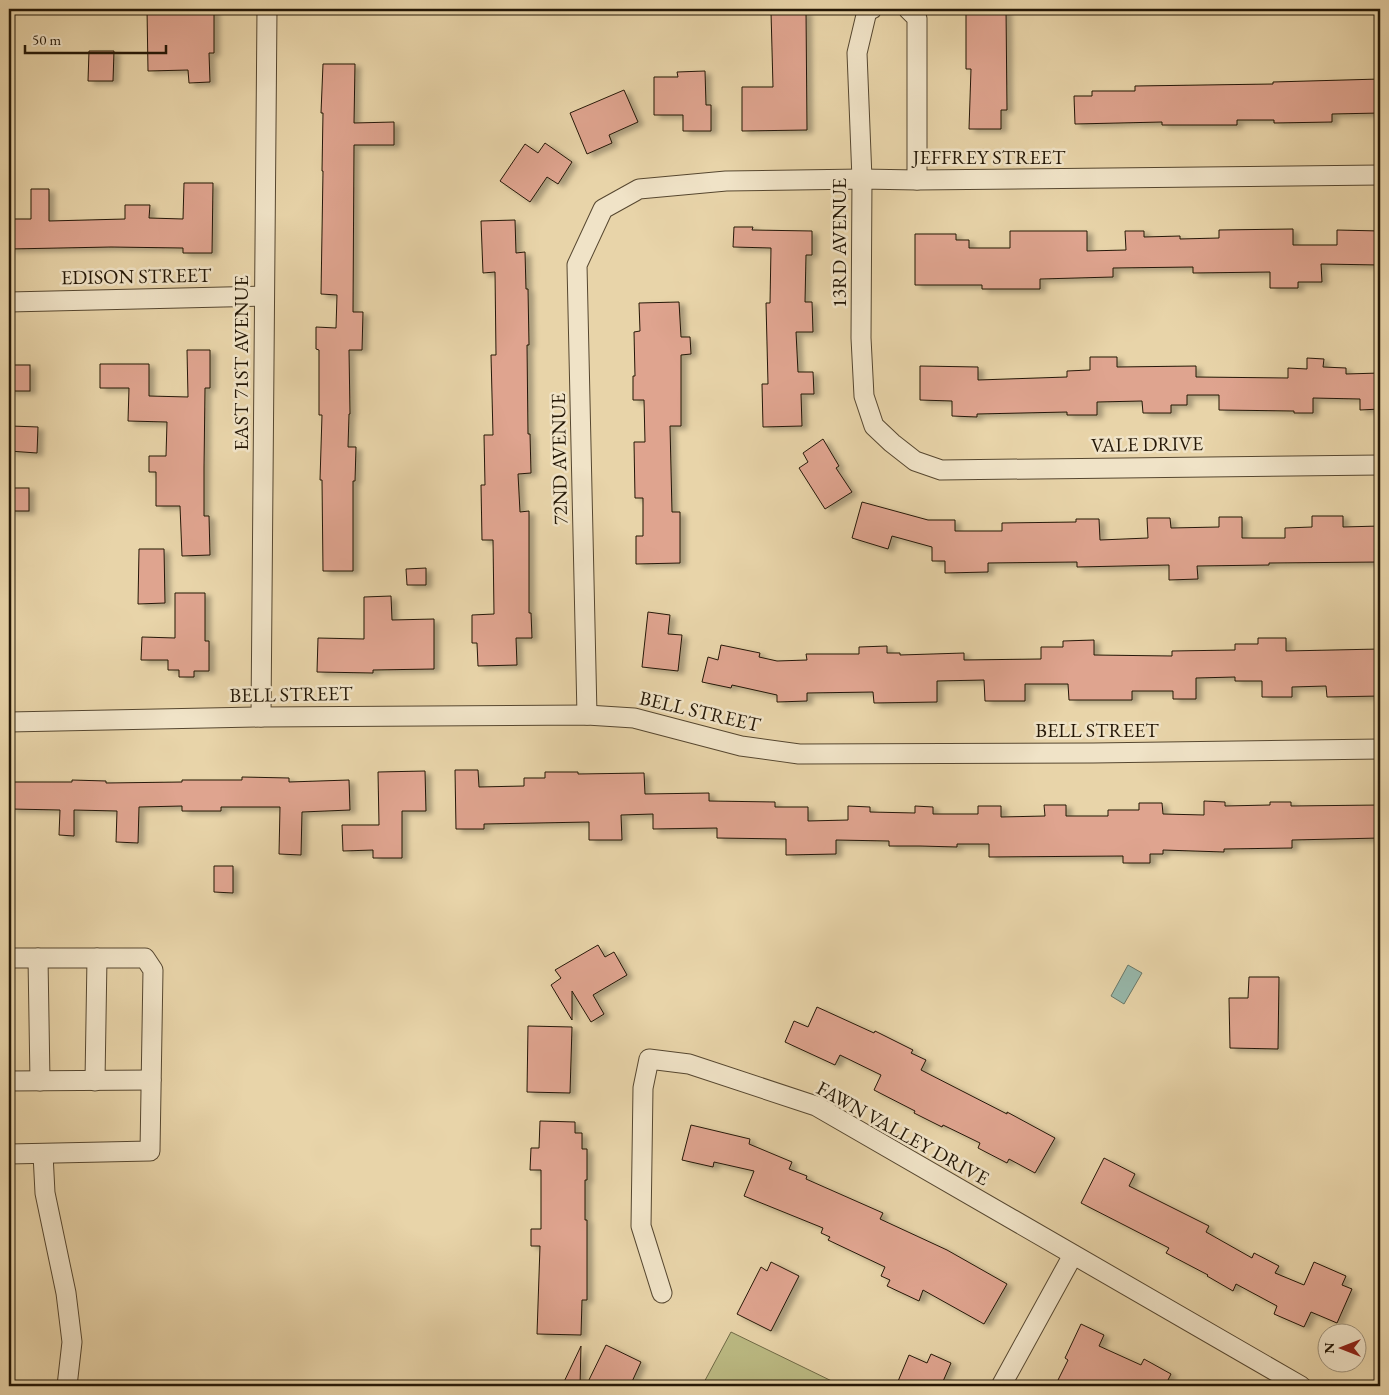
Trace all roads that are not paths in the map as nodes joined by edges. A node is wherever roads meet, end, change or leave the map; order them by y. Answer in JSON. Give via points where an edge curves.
{"nodes":[{"id":1,"x":266,"y":9,"type":"edge"},
{"id":2,"x":872,"y":9,"type":"edge"},
{"id":3,"x":908,"y":9,"type":"edge"},
{"id":4,"x":1380,"y":175,"type":"edge"},
{"id":5,"x":862,"y":179,"type":"junction"},
{"id":6,"x":917,"y":180,"type":"junction"},
{"id":7,"x":603,"y":209,"type":"joint"},
{"id":8,"x":263,"y":296,"type":"junction"},
{"id":9,"x":9,"y":302,"type":"edge"},
{"id":10,"x":915,"y":460,"type":"joint"},
{"id":11,"x":1380,"y":465,"type":"edge"},
{"id":12,"x":587,"y":715,"type":"junction"},
{"id":13,"x":261,"y":717,"type":"junction"},
{"id":14,"x":9,"y":722,"type":"edge"},
{"id":15,"x":1380,"y":749,"type":"edge"},
{"id":16,"x":9,"y":958,"type":"edge"},
{"id":17,"x":38,"y":958,"type":"junction"},
{"id":18,"x":97,"y":958,"type":"junction"},
{"id":19,"x":95,"y":1080,"type":"junction"},
{"id":20,"x":151,"y":1080,"type":"junction"},
{"id":21,"x":9,"y":1081,"type":"edge"},
{"id":22,"x":40,"y":1082,"type":"junction"},
{"id":23,"x":9,"y":1154,"type":"edge"},
{"id":24,"x":43,"y":1154,"type":"junction"},
{"id":25,"x":1073,"y":1255,"type":"junction"},
{"id":26,"x":662,"y":1293,"type":"dead end"},
{"id":27,"x":67,"y":1386,"type":"edge"},
{"id":28,"x":1000,"y":1386,"type":"edge"},
{"id":29,"x":1300,"y":1386,"type":"edge"}],
"edges":[{"from":1,"to":8,"type":"street","name":"EAST 71ST AVENUE"},
{"from":2,"to":5,"type":"street","name":"13RD AVENUE","via":[[867,11],[857,53]]},
{"from":3,"to":6,"type":"street","via":[[917,18]]},
{"from":4,"to":6,"type":"street","name":"JEFFREY STREET"},
{"from":5,"to":6,"type":"street","name":"JEFFREY STREET"},
{"from":5,"to":7,"type":"street","name":"JEFFREY STREET","via":[[726,180],[638,189]]},
{"from":5,"to":10,"type":"street","name":"13RD AVENUE","via":[[864,396],[874,426]]},
{"from":7,"to":12,"type":"street","name":"72ND AVENUE","via":[[577,265]]},
{"from":8,"to":9,"type":"street","name":"EDISON STREET"},
{"from":8,"to":13,"type":"street","name":"EAST 71ST AVENUE"},
{"from":10,"to":11,"type":"street","name":"VALE DRIVE","via":[[941,470]]},
{"from":12,"to":13,"type":"street","name":"BELL STREET"},
{"from":12,"to":15,"type":"street","name":"BELL STREET","via":[[634,718],[741,746],[799,754]]},
{"from":13,"to":14,"type":"street","name":"BELL STREET"},
{"from":16,"to":17,"type":"street"},
{"from":17,"to":18,"type":"street"},
{"from":17,"to":22,"type":"street"},
{"from":18,"to":19,"type":"street"},
{"from":18,"to":20,"type":"street","via":[[145,958],[153,970]]},
{"from":19,"to":20,"type":"street"},
{"from":19,"to":22,"type":"street"},
{"from":20,"to":24,"type":"street","via":[[150,1151]]},
{"from":21,"to":22,"type":"street"},
{"from":23,"to":24,"type":"street"},
{"from":24,"to":27,"type":"street","via":[[45,1193],[66,1293],[72,1342]]},
{"from":25,"to":26,"type":"street","name":"FAWN VALLEY DRIVE","via":[[816,1106],[689,1064],[649,1060],[643,1088],[641,1226]]},
{"from":25,"to":28,"type":"street"},
{"from":25,"to":29,"type":"street","name":"FAWN VALLEY DRIVE"}]}
